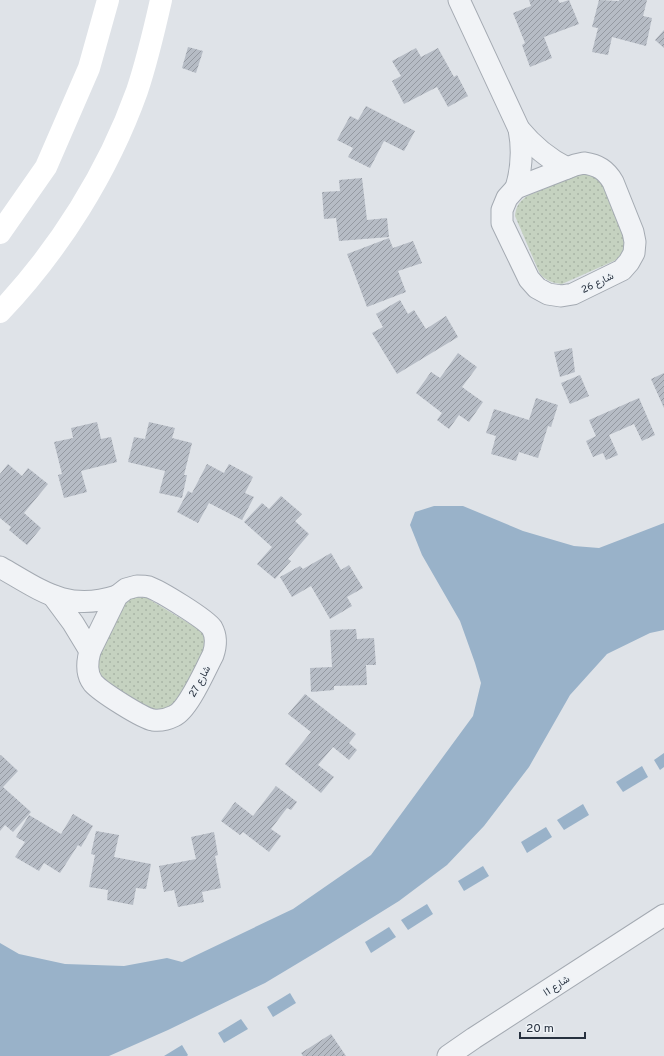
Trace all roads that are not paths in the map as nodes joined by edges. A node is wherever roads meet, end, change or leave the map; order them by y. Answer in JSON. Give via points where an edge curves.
{"nodes":[{"id":1,"x":108,"y":0,"type":"edge"},
{"id":2,"x":161,"y":0,"type":"edge"},
{"id":3,"x":460,"y":0,"type":"edge"},
{"id":4,"x":519,"y":129,"type":"junction"},
{"id":5,"x":566,"y":168,"type":"junction"},
{"id":6,"x":516,"y":188,"type":"junction"},
{"id":7,"x":0,"y":233,"type":"edge"},
{"id":8,"x":0,"y":312,"type":"edge"},
{"id":9,"x":0,"y":567,"type":"edge"},
{"id":10,"x":53,"y":596,"type":"junction"},
{"id":11,"x":117,"y":596,"type":"junction"},
{"id":12,"x":90,"y":651,"type":"junction"},
{"id":13,"x":664,"y":915,"type":"edge"},
{"id":14,"x":448,"y":1056,"type":"edge"}],
"edges":[{"from":1,"to":7,"type":"street","via":[[89,68],[46,167]]},
{"from":2,"to":8,"type":"street","via":[[151,44],[118,138],[90,191],[57,243]]},
{"from":3,"to":4,"type":"street","name":"شارع 26"},
{"from":4,"to":5,"type":"street","name":"شارع 26","via":[[540,152]]},
{"from":4,"to":6,"type":"street","name":"شارع 26","via":[[522,159]]},
{"from":5,"to":6,"type":"street","name":"شارع 26"},
{"from":5,"to":6,"type":"street","name":"شارع 26","via":[[584,163],[593,164],[608,174],[635,242],[634,253],[622,270],[572,294],[548,294],[537,288],[529,279],[502,223],[502,210],[507,198]]},
{"from":9,"to":10,"type":"street","name":"شارع 27"},
{"from":10,"to":11,"type":"street","name":"شارع 27","via":[[78,602]]},
{"from":10,"to":12,"type":"street","name":"شارع 27"},
{"from":11,"to":12,"type":"street","name":"شارع 27"},
{"from":11,"to":12,"type":"street","name":"شارع 27","via":[[126,589],[137,586],[148,586],[158,592],[211,627],[216,636],[214,655],[184,708],[175,716],[153,720],[102,691],[93,683],[88,672],[87,660]]},
{"from":13,"to":14,"type":"street","name":"I1 شارع"}]}
